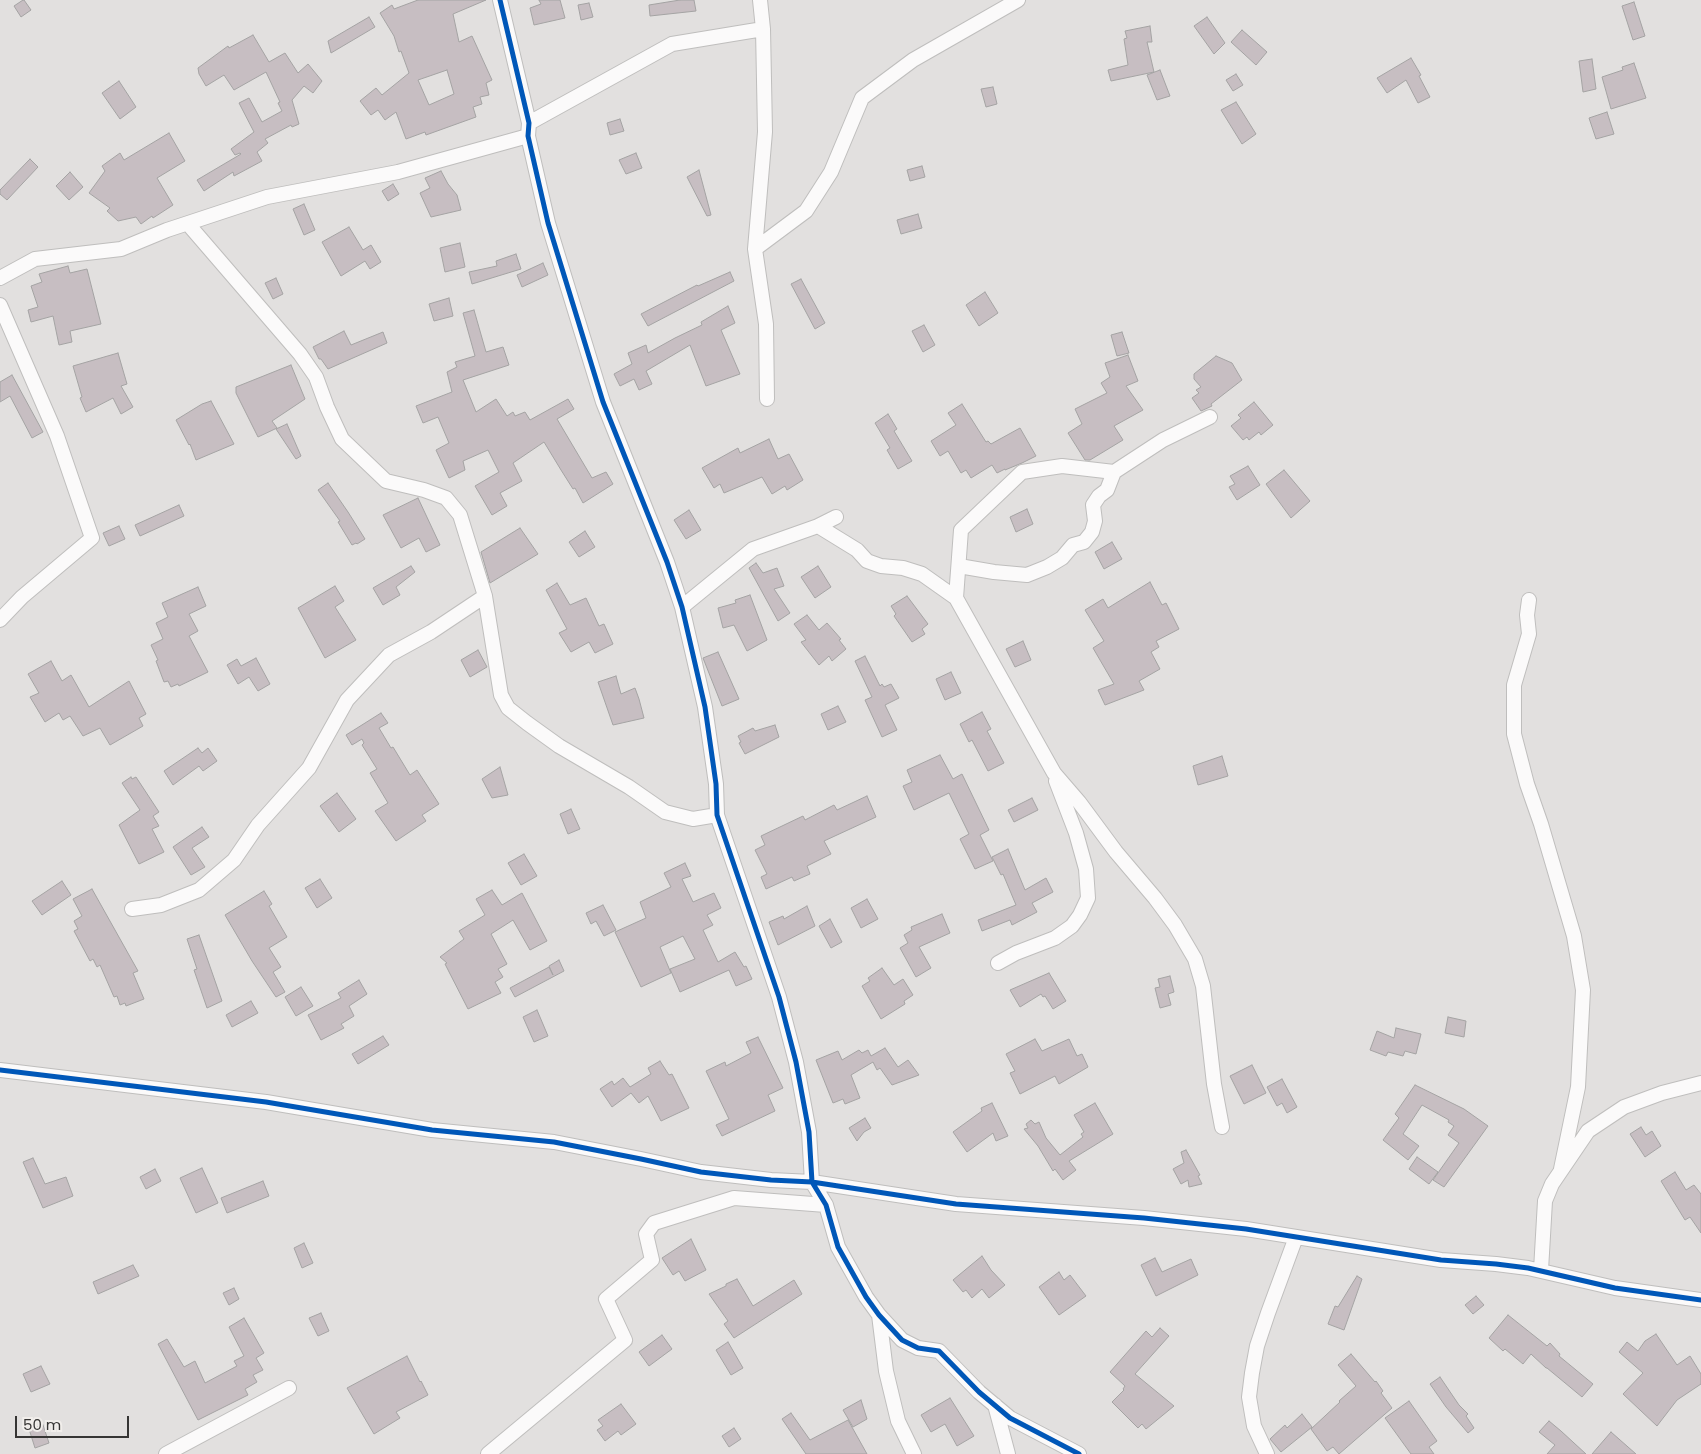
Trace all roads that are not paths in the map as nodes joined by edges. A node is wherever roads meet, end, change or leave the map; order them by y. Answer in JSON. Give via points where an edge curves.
{"nodes":[{"id":1,"x":500,"y":0,"type":"edge"},
{"id":2,"x":760,"y":0,"type":"edge"},
{"id":3,"x":1018,"y":0,"type":"edge"},
{"id":4,"x":764,"y":29,"type":"junction"},
{"id":5,"x":528,"y":129,"type":"junction"},
{"id":6,"x":188,"y":224,"type":"junction"},
{"id":7,"x":755,"y":249,"type":"junction"},
{"id":8,"x":0,"y":278,"type":"edge"},
{"id":9,"x":0,"y":305,"type":"edge"},
{"id":10,"x":767,"y":399,"type":"dead end"},
{"id":11,"x":1210,"y":416,"type":"dead end"},
{"id":12,"x":1114,"y":472,"type":"junction"},
{"id":13,"x":836,"y":517,"type":"dead end"},
{"id":14,"x":818,"y":526,"type":"junction"},
{"id":15,"x":959,"y":566,"type":"junction"},
{"id":16,"x":485,"y":596,"type":"junction"},
{"id":17,"x":956,"y":598,"type":"junction"},
{"id":18,"x":1529,"y":600,"type":"dead end"},
{"id":19,"x":682,"y":607,"type":"junction"},
{"id":20,"x":0,"y":620,"type":"edge"},
{"id":21,"x":1054,"y":773,"type":"junction"},
{"id":22,"x":717,"y":815,"type":"junction"},
{"id":23,"x":132,"y":909,"type":"dead end"},
{"id":24,"x":998,"y":963,"type":"dead end"},
{"id":25,"x":0,"y":1070,"type":"edge"},
{"id":26,"x":1701,"y":1083,"type":"edge"},
{"id":27,"x":1222,"y":1126,"type":"dead end"},
{"id":28,"x":1561,"y":1169,"type":"junction"},
{"id":29,"x":812,"y":1182,"type":"junction"},
{"id":30,"x":826,"y":1205,"type":"junction"},
{"id":31,"x":1296,"y":1237,"type":"junction"},
{"id":32,"x":1541,"y":1270,"type":"junction"},
{"id":33,"x":1701,"y":1300,"type":"edge"},
{"id":34,"x":879,"y":1315,"type":"junction"},
{"id":35,"x":288,"y":1388,"type":"dead end"},
{"id":36,"x":994,"y":1404,"type":"junction"},
{"id":37,"x":166,"y":1454,"type":"edge"},
{"id":38,"x":488,"y":1454,"type":"edge"},
{"id":39,"x":914,"y":1454,"type":"edge"},
{"id":40,"x":1008,"y":1454,"type":"edge"},
{"id":41,"x":1079,"y":1454,"type":"edge"},
{"id":42,"x":1267,"y":1454,"type":"edge"}],
"edges":[{"from":1,"to":5,"type":"street"},
{"from":2,"to":4,"type":"street"},
{"from":3,"to":7,"type":"street","via":[[913,60],[862,98],[831,172],[806,211]]},
{"from":4,"to":5,"type":"street","via":[[672,44]]},
{"from":4,"to":7,"type":"street","via":[[765,132]]},
{"from":5,"to":6,"type":"street","via":[[398,172],[266,198]]},
{"from":5,"to":19,"type":"street","via":[[548,223],[603,402]]},
{"from":6,"to":8,"type":"street","via":[[121,249],[34,260]]},
{"from":6,"to":16,"type":"street","via":[[311,369],[342,439],[386,481],[446,498],[460,515]]},
{"from":7,"to":10,"type":"street","via":[[766,324]]},
{"from":9,"to":20,"type":"street","via":[[57,436],[92,538],[22,597]]},
{"from":11,"to":12,"type":"street","via":[[1163,440]]},
{"from":12,"to":15,"type":"street","via":[[1062,466],[1022,472],[961,530]]},
{"from":12,"to":15,"type":"street","via":[[1107,490],[1093,504],[1095,521],[1092,532],[1062,558],[1027,575]]},
{"from":13,"to":14,"type":"street"},
{"from":14,"to":17,"type":"street","via":[[857,550],[866,561],[922,574]]},
{"from":14,"to":19,"type":"street","via":[[753,550]]},
{"from":15,"to":17,"type":"street"},
{"from":16,"to":22,"type":"street","via":[[501,695],[508,708],[559,746],[630,787],[665,812],[693,819]]},
{"from":16,"to":23,"type":"street","via":[[389,655],[348,700],[309,768],[258,825],[234,860],[199,890],[162,905]]},
{"from":17,"to":21,"type":"street"},
{"from":18,"to":28,"type":"street","via":[[1529,634],[1514,684],[1514,734],[1574,936],[1583,990],[1578,1087]]},
{"from":19,"to":22,"type":"street","via":[[704,707],[716,784]]},
{"from":21,"to":24,"type":"street","via":[[1086,869],[1088,898],[1072,926],[1055,938]]},
{"from":21,"to":27,"type":"street","via":[[1155,898],[1194,958],[1203,986]]},
{"from":22,"to":29,"type":"street","via":[[779,997],[794,1053],[809,1132]]},
{"from":25,"to":29,"type":"street","via":[[266,1102],[432,1130],[554,1142],[701,1172]]},
{"from":26,"to":28,"type":"street","via":[[1624,1107],[1588,1131]]},
{"from":28,"to":32,"type":"street","via":[[1545,1201]]},
{"from":29,"to":30,"type":"street"},
{"from":29,"to":31,"type":"street","via":[[956,1204],[1144,1218]]},
{"from":30,"to":34,"type":"street","via":[[838,1247]]},
{"from":30,"to":38,"type":"street","via":[[734,1198],[654,1223],[646,1234],[652,1260],[606,1300],[625,1340]]},
{"from":31,"to":32,"type":"street","via":[[1441,1260]]},
{"from":31,"to":42,"type":"street","via":[[1257,1346],[1252,1373],[1249,1397],[1254,1426]]},
{"from":32,"to":33,"type":"street","via":[[1615,1288]]},
{"from":34,"to":36,"type":"street","via":[[902,1340],[918,1348],[939,1351]]},
{"from":34,"to":39,"type":"street","via":[[886,1371],[898,1421]]},
{"from":35,"to":37,"type":"street"},
{"from":36,"to":40,"type":"street"},
{"from":36,"to":41,"type":"street","via":[[1010,1418]]}]}
